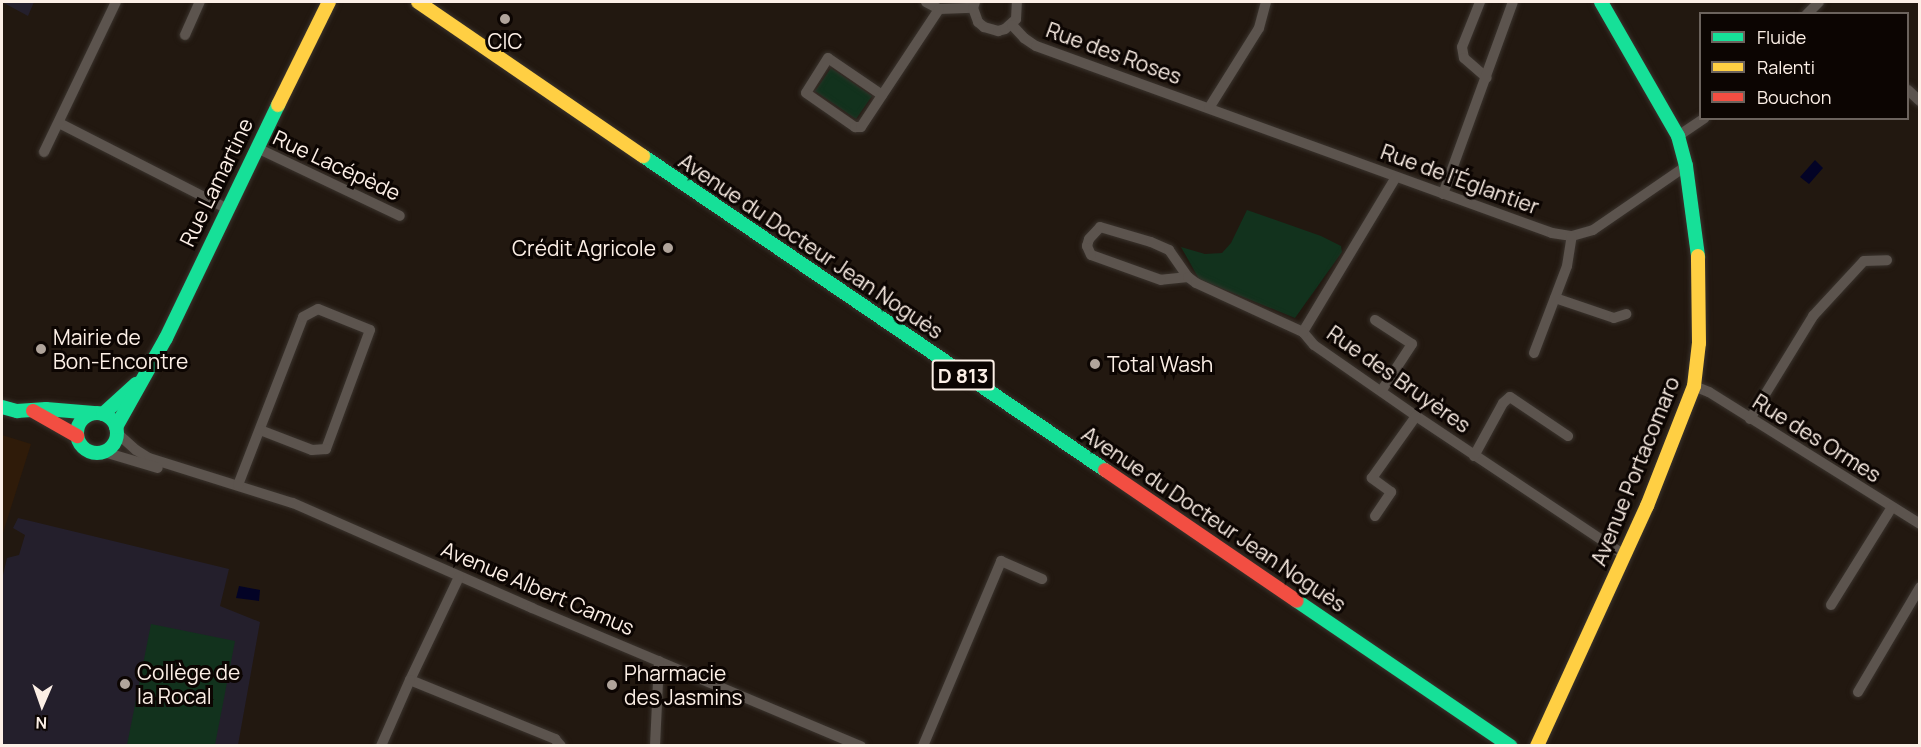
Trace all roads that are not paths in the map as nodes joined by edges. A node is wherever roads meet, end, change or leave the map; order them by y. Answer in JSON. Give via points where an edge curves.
{"nodes":[{"id":1,"x":116,"y":2,"type":"edge"},
{"id":2,"x":200,"y":2,"type":"edge"},
{"id":3,"x":329,"y":2,"type":"edge"},
{"id":4,"x":418,"y":2,"type":"edge"},
{"id":5,"x":926,"y":2,"type":"edge"},
{"id":6,"x":1017,"y":2,"type":"edge"},
{"id":7,"x":1266,"y":2,"type":"edge"},
{"id":8,"x":1480,"y":2,"type":"edge"},
{"id":9,"x":1513,"y":2,"type":"edge"},
{"id":10,"x":1601,"y":2,"type":"edge"},
{"id":11,"x":974,"y":5,"type":"edge"},
{"id":12,"x":939,"y":9,"type":"junction"},
{"id":13,"x":1012,"y":25,"type":"junction"},
{"id":14,"x":185,"y":35,"type":"dead end"},
{"id":15,"x":1486,"y":78,"type":"junction"},
{"id":16,"x":882,"y":95,"type":"junction"},
{"id":17,"x":1209,"y":108,"type":"junction"},
{"id":18,"x":1702,"y":120,"type":"edge"},
{"id":19,"x":59,"y":123,"type":"junction"},
{"id":20,"x":1678,"y":136,"type":"junction"},
{"id":21,"x":257,"y":148,"type":"junction"},
{"id":22,"x":44,"y":152,"type":"dead end"},
{"id":23,"x":1686,"y":166,"type":"junction"},
{"id":24,"x":1396,"y":177,"type":"junction"},
{"id":25,"x":1443,"y":194,"type":"junction"},
{"id":26,"x":226,"y":208,"type":"junction"},
{"id":27,"x":400,"y":216,"type":"dead end"},
{"id":28,"x":1572,"y":236,"type":"junction"},
{"id":29,"x":1887,"y":260,"type":"dead end"},
{"id":30,"x":1188,"y":278,"type":"junction"},
{"id":31,"x":1555,"y":298,"type":"junction"},
{"id":32,"x":1626,"y":314,"type":"dead end"},
{"id":33,"x":1375,"y":320,"type":"dead end"},
{"id":34,"x":1303,"y":332,"type":"junction"},
{"id":35,"x":1534,"y":353,"type":"dead end"},
{"id":36,"x":141,"y":380,"type":"junction"},
{"id":37,"x":1694,"y":386,"type":"junction"},
{"id":38,"x":1382,"y":390,"type":"junction"},
{"id":39,"x":2,"y":407,"type":"edge"},
{"id":40,"x":33,"y":411,"type":"junction"},
{"id":41,"x":100,"y":414,"type":"junction"},
{"id":42,"x":1416,"y":416,"type":"junction"},
{"id":43,"x":1750,"y":419,"type":"junction"},
{"id":44,"x":116,"y":430,"type":"junction"},
{"id":45,"x":260,"y":430,"type":"junction"},
{"id":46,"x":78,"y":436,"type":"junction"},
{"id":47,"x":1568,"y":436,"type":"dead end"},
{"id":48,"x":104,"y":452,"type":"junction"},
{"id":49,"x":1474,"y":456,"type":"junction"},
{"id":50,"x":197,"y":474,"type":"junction"},
{"id":51,"x":238,"y":485,"type":"junction"},
{"id":52,"x":1892,"y":507,"type":"junction"},
{"id":53,"x":1375,"y":516,"type":"dead end"},
{"id":54,"x":1920,"y":524,"type":"edge"},
{"id":55,"x":1626,"y":556,"type":"junction"},
{"id":56,"x":459,"y":577,"type":"junction"},
{"id":57,"x":1042,"y":579,"type":"dead end"},
{"id":58,"x":1920,"y":587,"type":"edge"},
{"id":59,"x":1831,"y":605,"type":"dead end"},
{"id":60,"x":659,"y":661,"type":"junction"},
{"id":61,"x":410,"y":680,"type":"junction"},
{"id":62,"x":1858,"y":692,"type":"dead end"},
{"id":63,"x":381,"y":746,"type":"edge"},
{"id":64,"x":561,"y":746,"type":"edge"},
{"id":65,"x":655,"y":746,"type":"edge"},
{"id":66,"x":861,"y":746,"type":"edge"},
{"id":67,"x":924,"y":746,"type":"edge"},
{"id":68,"x":1510,"y":746,"type":"edge"},
{"id":69,"x":1537,"y":746,"type":"edge"}],
"edges":[{"from":1,"to":19,"type":"street"},
{"from":2,"to":14,"type":"street"},
{"from":3,"to":21,"type":"street","name":"Rue Lamartine"},
{"from":4,"to":68,"type":"street","name":"Avenue du Docteur Jean Noguès","number":"D 813"},
{"from":5,"to":12,"type":"street"},
{"from":6,"to":13,"type":"street","via":[[1018,12]]},
{"from":7,"to":17,"type":"street","via":[[1259,28]]},
{"from":8,"to":15,"type":"street","via":[[1462,47],[1464,58]]},
{"from":9,"to":15,"type":"street"},
{"from":10,"to":20,"type":"street","name":"Avenue Portacomaro"},
{"from":11,"to":12,"type":"street"},
{"from":11,"to":13,"type":"street","via":[[975,16],[984,27],[998,31]]},
{"from":12,"to":16,"type":"street"},
{"from":13,"to":17,"type":"street","name":"Rue des Roses","via":[[1036,46]]},
{"from":15,"to":25,"type":"street"},
{"from":16,"to":16,"type":"street","via":[[858,128],[806,93],[828,58]]},
{"from":17,"to":24,"type":"street","name":"Rue de l'Églantier"},
{"from":18,"to":20,"type":"street"},
{"from":19,"to":22,"type":"street"},
{"from":19,"to":26,"type":"street"},
{"from":20,"to":23,"type":"street","name":"Avenue Portacomaro"},
{"from":21,"to":26,"type":"street","name":"Rue Lamartine"},
{"from":21,"to":27,"type":"street","name":"Rue Lacépède"},
{"from":23,"to":28,"type":"street","via":[[1593,230]]},
{"from":23,"to":37,"type":"street","name":"Avenue Portacomaro","via":[[1699,266],[1699,343]]},
{"from":24,"to":25,"type":"street","name":"Rue de l'Églantier"},
{"from":24,"to":34,"type":"street","name":"Rue des Bruyères"},
{"from":25,"to":28,"type":"street","name":"Rue de l'Églantier","via":[[1552,233]]},
{"from":26,"to":36,"type":"street","name":"Rue Lamartine"},
{"from":28,"to":31,"type":"street","via":[[1567,266]]},
{"from":29,"to":43,"type":"street","via":[[1864,261],[1813,316]]},
{"from":30,"to":30,"type":"street","via":[[1168,250],[1151,242],[1100,227],[1089,239],[1091,255],[1161,280]]},
{"from":30,"to":34,"type":"street"},
{"from":31,"to":32,"type":"street","via":[[1614,318]]},
{"from":31,"to":35,"type":"street"},
{"from":33,"to":38,"type":"street","via":[[1412,344]]},
{"from":34,"to":38,"type":"street","name":"Rue des Bruyères","via":[[1314,345]]},
{"from":36,"to":41,"type":"street","name":"Rue Lamartine"},
{"from":36,"to":44,"type":"street","name":"Rue Lamartine"},
{"from":37,"to":43,"type":"street","name":"Rue des Ormes"},
{"from":37,"to":55,"type":"street","name":"Avenue Portacomaro"},
{"from":38,"to":42,"type":"street","name":"Rue des Bruyères"},
{"from":39,"to":40,"type":"street"},
{"from":40,"to":41,"type":"street"},
{"from":40,"to":46,"type":"street"},
{"from":41,"to":44,"type":"street"},
{"from":41,"to":46,"type":"street","via":[[82,420]]},
{"from":42,"to":49,"type":"street","name":"Rue des Bruyères"},
{"from":42,"to":53,"type":"street","via":[[1372,478],[1391,492]]},
{"from":43,"to":52,"type":"street","name":"Rue des Ormes"},
{"from":44,"to":48,"type":"street","via":[[114,445]]},
{"from":44,"to":50,"type":"street","name":"Avenue Albert Camus","via":[[148,458]]},
{"from":45,"to":45,"type":"street","via":[[312,450],[326,449],[370,330],[318,309],[303,317]]},
{"from":45,"to":51,"type":"street"},
{"from":46,"to":48,"type":"street","via":[[86,450]]},
{"from":47,"to":49,"type":"street","via":[[1510,397]]},
{"from":48,"to":50,"type":"street","name":"Avenue Albert Camus"},
{"from":49,"to":55,"type":"street","name":"Rue des Bruyères"},
{"from":50,"to":51,"type":"street","name":"Avenue Albert Camus"},
{"from":51,"to":56,"type":"street","name":"Avenue Albert Camus","via":[[294,503]]},
{"from":52,"to":54,"type":"street","name":"Rue des Ormes"},
{"from":52,"to":59,"type":"street"},
{"from":55,"to":69,"type":"street","name":"Avenue Portacomaro"},
{"from":56,"to":60,"type":"street","name":"Avenue Albert Camus"},
{"from":56,"to":61,"type":"street"},
{"from":57,"to":67,"type":"street","via":[[1001,561]]},
{"from":58,"to":62,"type":"street"},
{"from":60,"to":65,"type":"street"},
{"from":60,"to":66,"type":"street","name":"Avenue Albert Camus"},
{"from":61,"to":63,"type":"street"},
{"from":61,"to":64,"type":"street","via":[[555,738]]}]}
